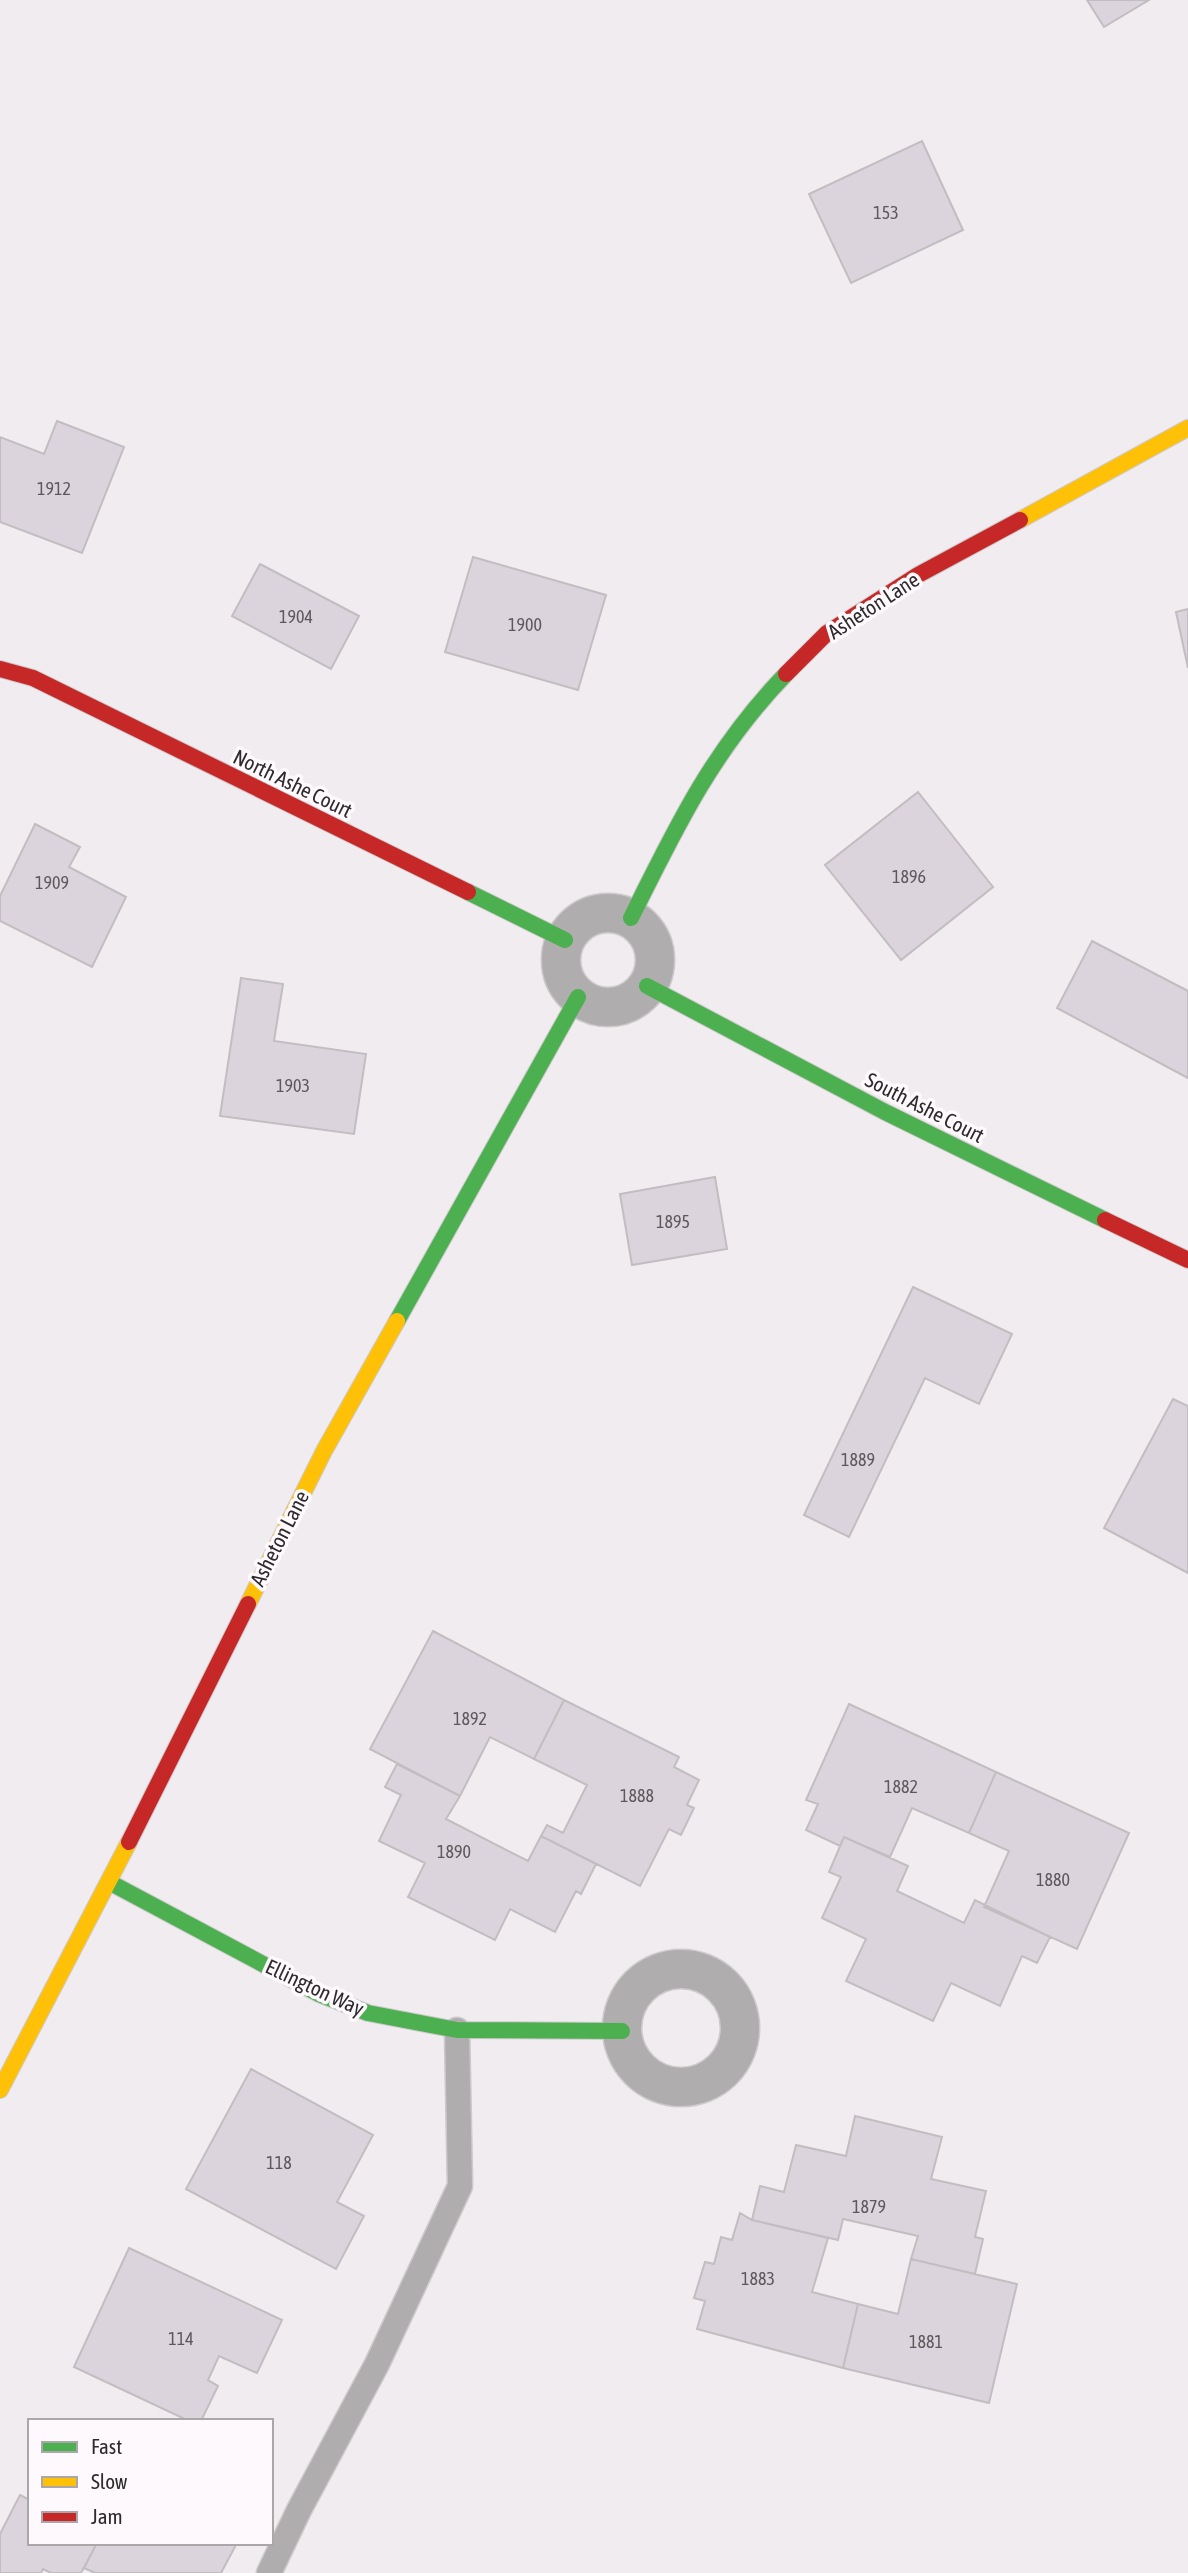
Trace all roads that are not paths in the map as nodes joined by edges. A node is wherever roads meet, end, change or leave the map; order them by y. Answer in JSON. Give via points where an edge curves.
{"nodes":[{"id":1,"x":1188,"y":428,"type":"edge"},
{"id":2,"x":0,"y":669,"type":"edge"},
{"id":3,"x":631,"y":918,"type":"junction"},
{"id":4,"x":565,"y":940,"type":"junction"},
{"id":5,"x":647,"y":986,"type":"junction"},
{"id":6,"x":578,"y":997,"type":"junction"},
{"id":7,"x":1188,"y":1260,"type":"edge"},
{"id":8,"x":109,"y":1882,"type":"junction"},
{"id":9,"x":457,"y":2030,"type":"junction"},
{"id":10,"x":622,"y":2031,"type":"dead end"},
{"id":11,"x":0,"y":2090,"type":"edge"},
{"id":12,"x":269,"y":2573,"type":"edge"}],
"edges":[{"from":1,"to":3,"type":"street","name":"Asheton Lane","via":[[918,575],[827,633],[751,710],[685,807]]},
{"from":2,"to":4,"type":"street","name":"North Ashe Court","via":[[33,678]]},
{"from":3,"to":4,"type":"street","via":[[600,913],[573,928]]},
{"from":3,"to":5,"type":"street","via":[[651,941],[655,956]]},
{"from":4,"to":6,"type":"street","via":[[561,971]]},
{"from":5,"to":6,"type":"street","via":[[622,1005],[607,1007]]},
{"from":5,"to":7,"type":"street","name":"South Ashe Court","via":[[885,1112]]},
{"from":6,"to":8,"type":"street","name":"Asheton Lane","via":[[324,1451]]},
{"from":8,"to":9,"type":"street","name":"Ellington Way","via":[[319,1994],[368,2013]]},
{"from":8,"to":11,"type":"street","name":"Asheton Lane"},
{"from":9,"to":10,"type":"street","name":"Ellington Way"},
{"from":9,"to":12,"type":"lane","via":[[460,2186],[377,2364]]}]}
